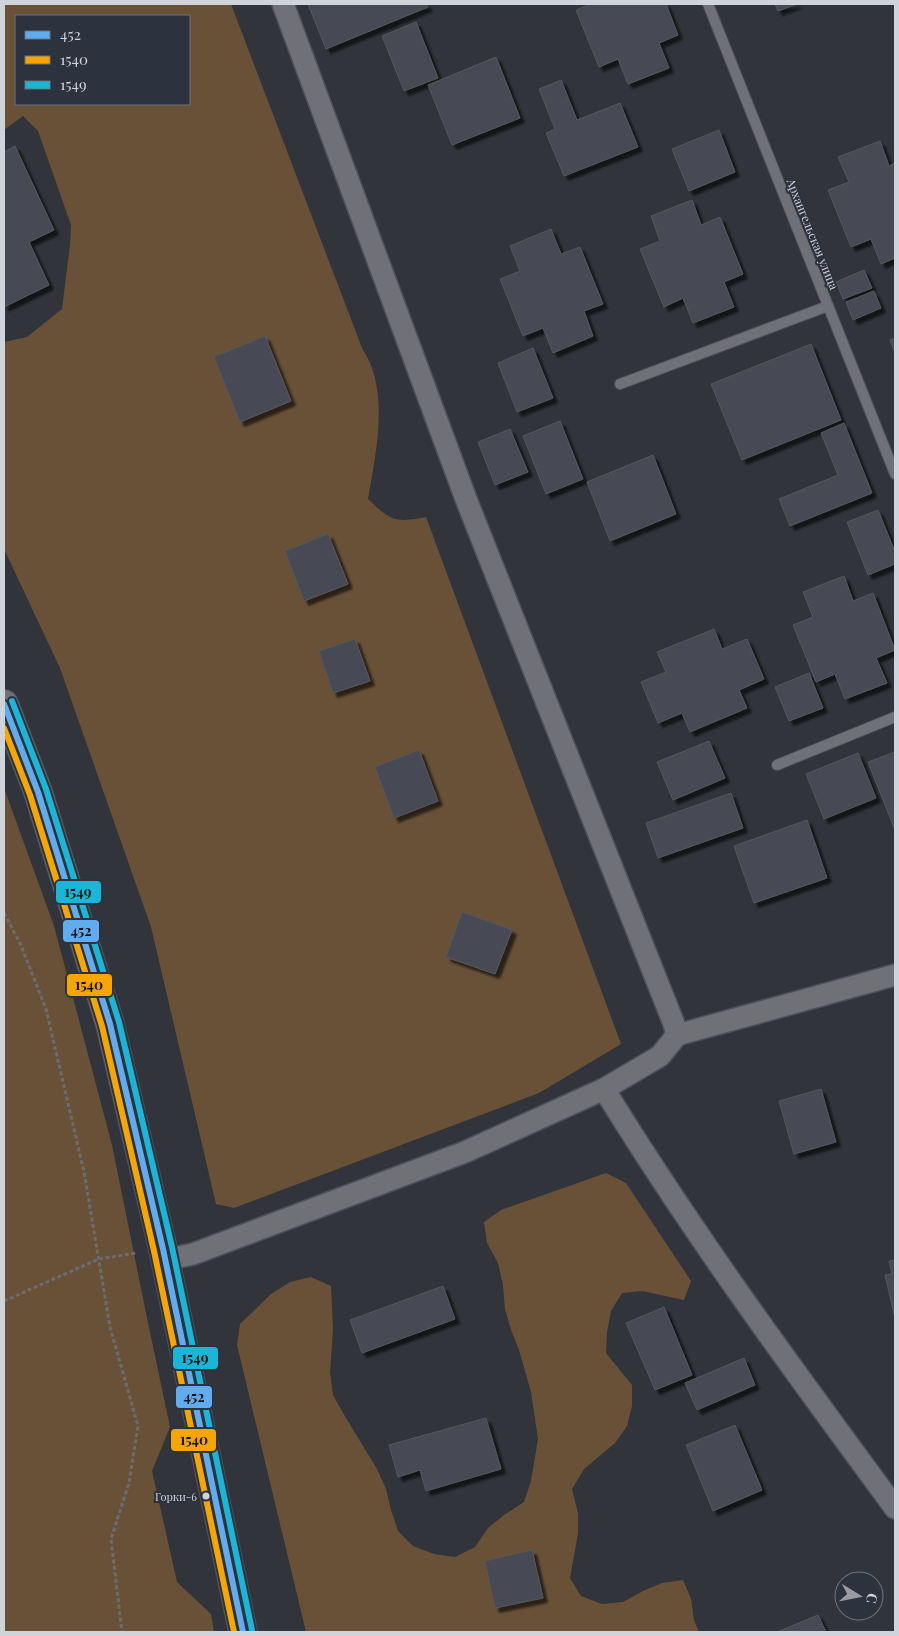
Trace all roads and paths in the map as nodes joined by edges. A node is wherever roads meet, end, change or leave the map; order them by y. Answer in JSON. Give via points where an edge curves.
{"nodes":[{"id":1,"x":283,"y":4,"type":"edge"},
{"id":2,"x":708,"y":4,"type":"edge"},
{"id":3,"x":828,"y":306,"type":"junction"},
{"id":4,"x":620,"y":384,"type":"dead end"},
{"id":5,"x":895,"y":474,"type":"edge"},
{"id":6,"x":4,"y":704,"type":"edge"},
{"id":7,"x":895,"y":717,"type":"edge"},
{"id":8,"x":776,"y":764,"type":"dead end"},
{"id":9,"x":4,"y":913,"type":"edge"},
{"id":10,"x":895,"y":975,"type":"edge"},
{"id":11,"x":677,"y":1035,"type":"junction"},
{"id":12,"x":604,"y":1088,"type":"junction"},
{"id":13,"x":164,"y":1254,"type":"junction"},
{"id":14,"x":99,"y":1259,"type":"junction"},
{"id":15,"x":4,"y":1301,"type":"edge"},
{"id":16,"x":895,"y":1508,"type":"edge"},
{"id":17,"x":122,"y":1632,"type":"edge"},
{"id":18,"x":243,"y":1632,"type":"edge"}],
"edges":[{"from":1,"to":11,"type":"street","via":[[466,499]]},
{"from":2,"to":3,"type":"lane","name":"Архангельская улица"},
{"from":3,"to":4,"type":"lane"},
{"from":3,"to":5,"type":"lane","name":"Архангельская улица"},
{"from":6,"to":13,"type":"main road","via":[[38,792],[110,1024]]},
{"from":7,"to":8,"type":"lane"},
{"from":9,"to":14,"type":"path","via":[[20,943],[46,1009],[84,1172]]},
{"from":10,"to":11,"type":"street"},
{"from":11,"to":12,"type":"street","via":[[660,1056]]},
{"from":12,"to":13,"type":"street","via":[[466,1152],[193,1254]]},
{"from":12,"to":16,"type":"street","via":[[626,1126],[763,1328]]},
{"from":13,"to":14,"type":"path"},
{"from":13,"to":18,"type":"main road"},
{"from":14,"to":15,"type":"path"},
{"from":14,"to":17,"type":"path","via":[[110,1327],[138,1426],[129,1483],[111,1539]]}]}
